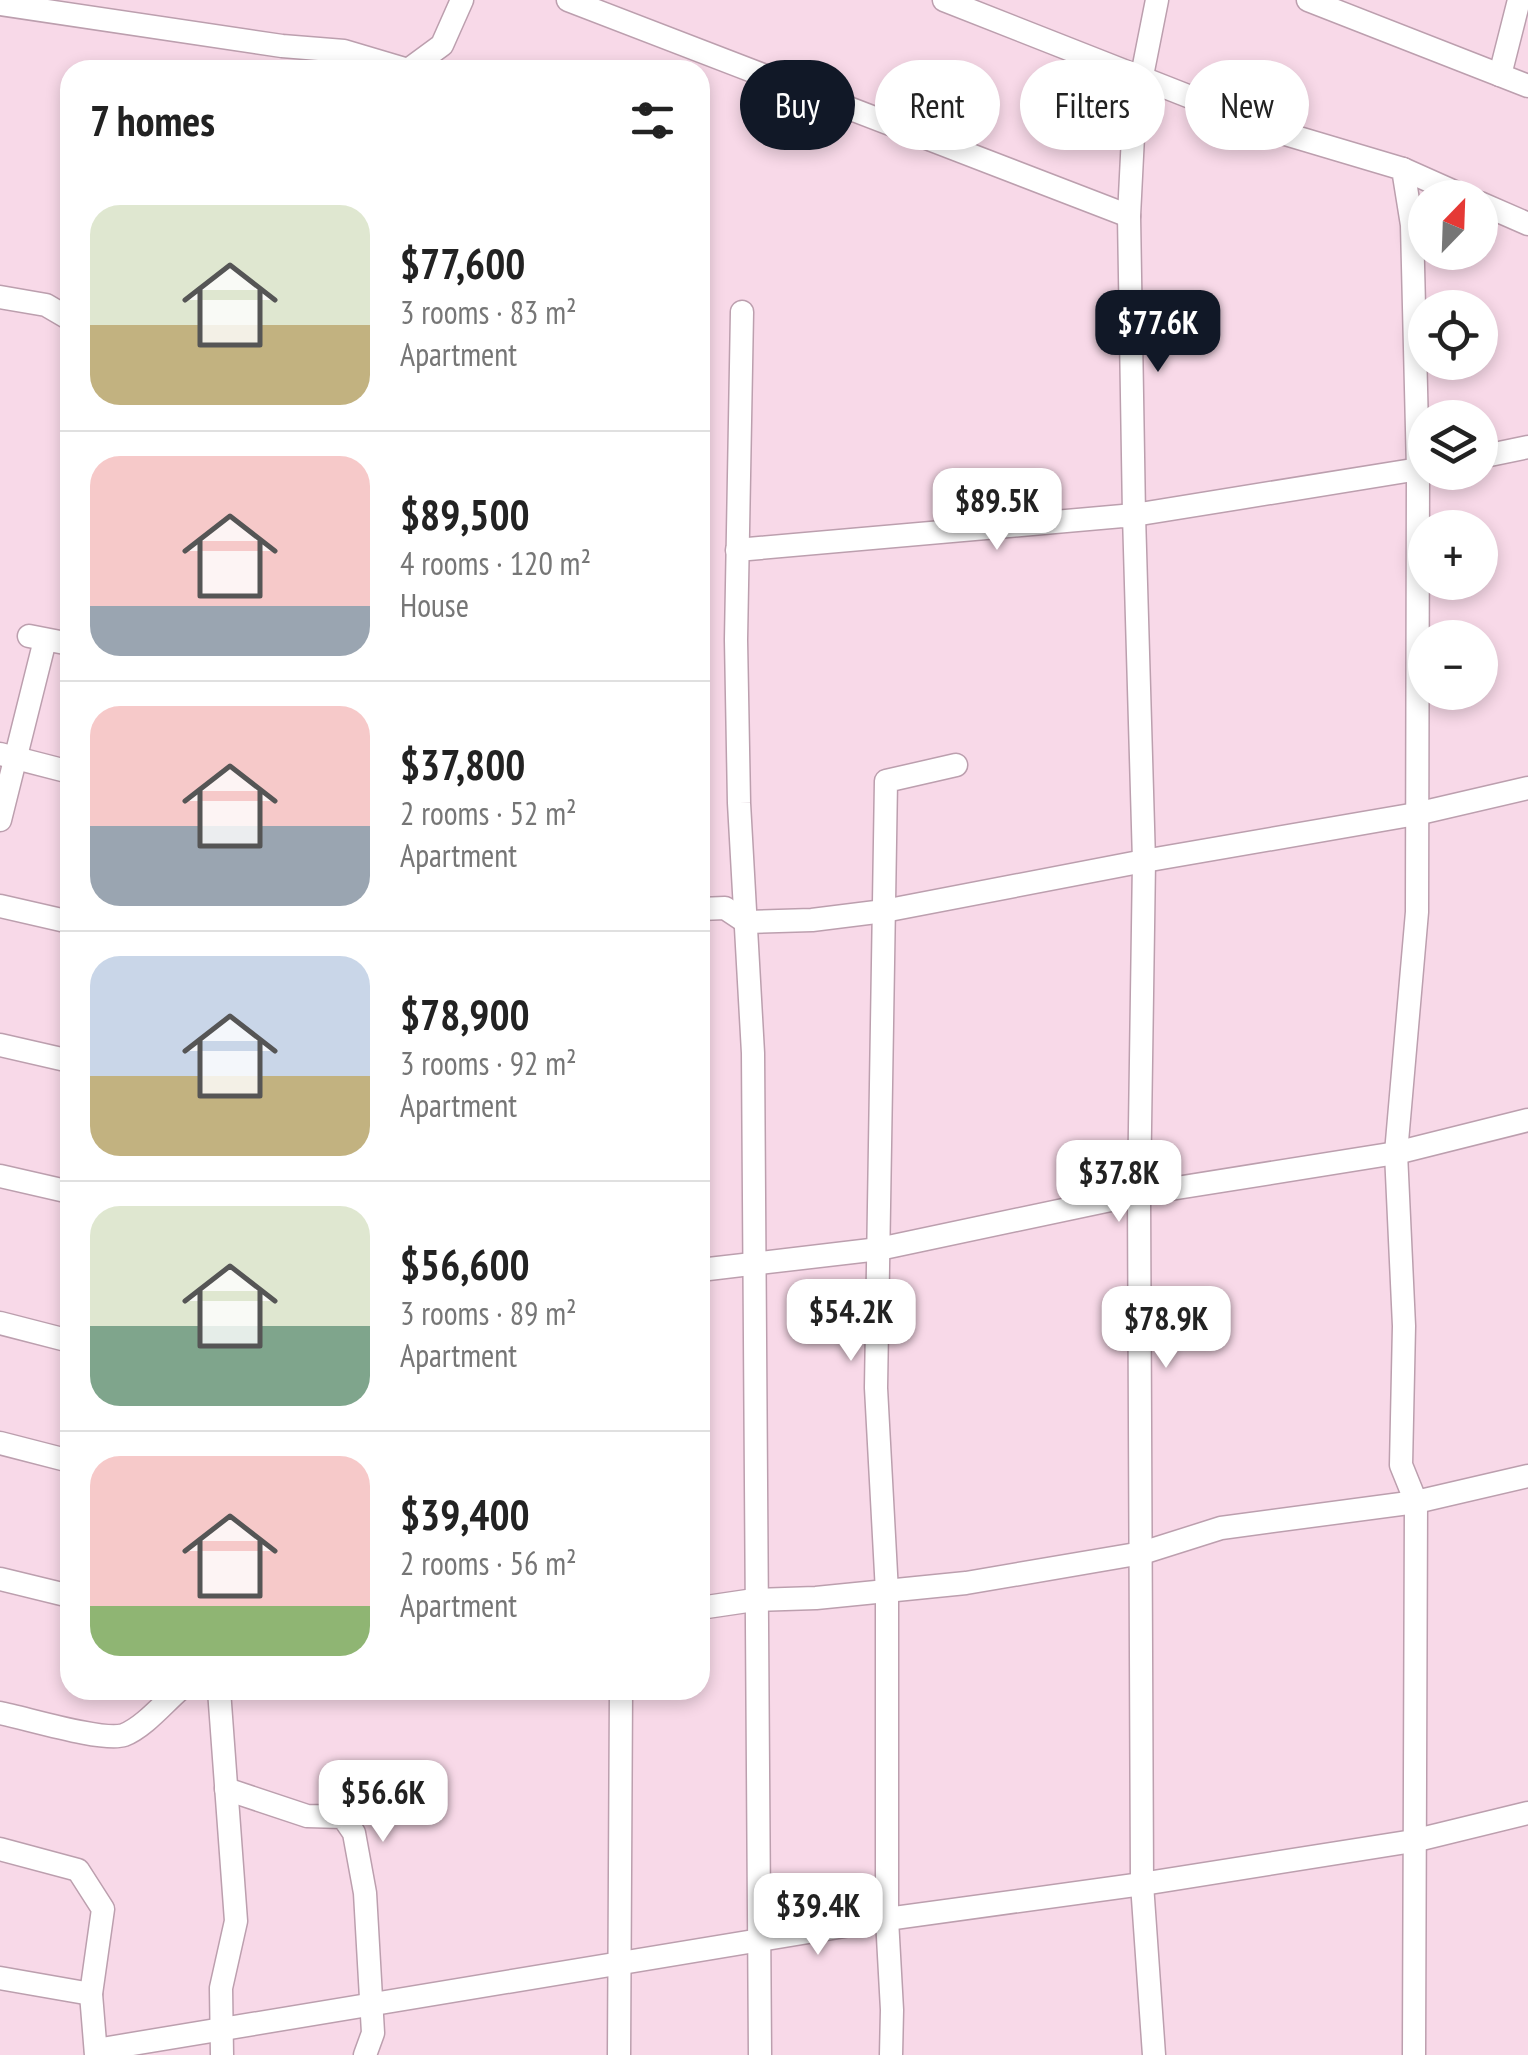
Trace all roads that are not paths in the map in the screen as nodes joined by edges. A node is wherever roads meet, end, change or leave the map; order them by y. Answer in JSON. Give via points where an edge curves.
{"nodes":[{"id":1,"x":462,"y":0,"type":"edge"},
{"id":2,"x":568,"y":0,"type":"edge"},
{"id":3,"x":944,"y":0,"type":"edge"},
{"id":4,"x":1157,"y":0,"type":"edge"},
{"id":5,"x":1308,"y":0,"type":"edge"},
{"id":6,"x":1520,"y":0,"type":"edge"},
{"id":7,"x":0,"y":4,"type":"edge"},
{"id":8,"x":337,"y":60,"type":"edge"},
{"id":9,"x":422,"y":60,"type":"edge"},
{"id":10,"x":1100,"y":60,"type":"edge"},
{"id":11,"x":1145,"y":60,"type":"edge"},
{"id":12,"x":1500,"y":75,"type":"junction"},
{"id":13,"x":1165,"y":85,"type":"edge"},
{"id":14,"x":1528,"y":86,"type":"edge"},
{"id":15,"x":1132,"y":150,"type":"edge"},
{"id":16,"x":1403,"y":169,"type":"junction"},
{"id":17,"x":1428,"y":180,"type":"edge"},
{"id":18,"x":1498,"y":210,"type":"edge"},
{"id":19,"x":1129,"y":216,"type":"junction"},
{"id":20,"x":1528,"y":224,"type":"edge"},
{"id":21,"x":0,"y":297,"type":"edge"},
{"id":22,"x":742,"y":312,"type":"dead end"},
{"id":23,"x":60,"y":313,"type":"edge"},
{"id":24,"x":1419,"y":400,"type":"edge"},
{"id":25,"x":1528,"y":447,"type":"edge"},
{"id":26,"x":1498,"y":453,"type":"edge"},
{"id":27,"x":1408,"y":471,"type":"edge"},
{"id":28,"x":1422,"y":490,"type":"edge"},
{"id":29,"x":1134,"y":515,"type":"junction"},
{"id":30,"x":738,"y":550,"type":"junction"},
{"id":31,"x":60,"y":642,"type":"edge"},
{"id":32,"x":9,"y":756,"type":"edge"},
{"id":33,"x":956,"y":766,"type":"dead end"},
{"id":34,"x":60,"y":769,"type":"edge"},
{"id":35,"x":1528,"y":788,"type":"edge"},
{"id":36,"x":1416,"y":814,"type":"junction"},
{"id":37,"x":0,"y":820,"type":"edge"},
{"id":38,"x":1144,"y":861,"type":"junction"},
{"id":39,"x":0,"y":906,"type":"edge"},
{"id":40,"x":710,"y":909,"type":"edge"},
{"id":41,"x":884,"y":912,"type":"junction"},
{"id":42,"x":60,"y":920,"type":"edge"},
{"id":43,"x":746,"y":922,"type":"junction"},
{"id":44,"x":0,"y":1045,"type":"edge"},
{"id":45,"x":60,"y":1059,"type":"edge"},
{"id":46,"x":1528,"y":1120,"type":"edge"},
{"id":47,"x":1396,"y":1153,"type":"junction"},
{"id":48,"x":0,"y":1176,"type":"edge"},
{"id":49,"x":60,"y":1190,"type":"edge"},
{"id":50,"x":1138,"y":1194,"type":"junction"},
{"id":51,"x":879,"y":1249,"type":"junction"},
{"id":52,"x":754,"y":1264,"type":"junction"},
{"id":53,"x":710,"y":1269,"type":"edge"},
{"id":54,"x":0,"y":1323,"type":"edge"},
{"id":55,"x":60,"y":1338,"type":"edge"},
{"id":56,"x":0,"y":1444,"type":"edge"},
{"id":57,"x":60,"y":1459,"type":"edge"},
{"id":58,"x":1528,"y":1476,"type":"edge"},
{"id":59,"x":1416,"y":1502,"type":"junction"},
{"id":60,"x":1142,"y":1553,"type":"junction"},
{"id":61,"x":0,"y":1579,"type":"edge"},
{"id":62,"x":887,"y":1592,"type":"junction"},
{"id":63,"x":60,"y":1594,"type":"edge"},
{"id":64,"x":754,"y":1600,"type":"junction"},
{"id":65,"x":710,"y":1607,"type":"edge"},
{"id":66,"x":168,"y":1700,"type":"edge"},
{"id":67,"x":220,"y":1700,"type":"edge"},
{"id":68,"x":621,"y":1700,"type":"edge"},
{"id":69,"x":0,"y":1713,"type":"edge"},
{"id":70,"x":226,"y":1790,"type":"junction"},
{"id":71,"x":1528,"y":1813,"type":"edge"},
{"id":72,"x":1413,"y":1841,"type":"junction"},
{"id":73,"x":0,"y":1849,"type":"edge"},
{"id":74,"x":1142,"y":1884,"type":"junction"},
{"id":75,"x":887,"y":1919,"type":"junction"},
{"id":76,"x":760,"y":1942,"type":"junction"},
{"id":77,"x":621,"y":1964,"type":"junction"},
{"id":78,"x":0,"y":1978,"type":"edge"},
{"id":79,"x":91,"y":1994,"type":"junction"},
{"id":80,"x":371,"y":2006,"type":"junction"},
{"id":81,"x":222,"y":2030,"type":"junction"},
{"id":82,"x":96,"y":2052,"type":"edge"},
{"id":83,"x":222,"y":2055,"type":"edge"},
{"id":84,"x":365,"y":2055,"type":"edge"},
{"id":85,"x":619,"y":2055,"type":"edge"},
{"id":86,"x":760,"y":2055,"type":"edge"},
{"id":87,"x":891,"y":2055,"type":"edge"},
{"id":88,"x":1154,"y":2055,"type":"edge"},
{"id":89,"x":1414,"y":2055,"type":"edge"}],
"edges":[{"from":1,"to":9,"type":"street","via":[[442,45]]},
{"from":2,"to":19,"type":"street"},
{"from":3,"to":10,"type":"street"},
{"from":4,"to":11,"type":"street"},
{"from":5,"to":12,"type":"street"},
{"from":6,"to":12,"type":"street"},
{"from":7,"to":8,"type":"street"},
{"from":12,"to":14,"type":"street"},
{"from":13,"to":16,"type":"street","via":[[1282,133]]},
{"from":15,"to":19,"type":"street"},
{"from":16,"to":17,"type":"street"},
{"from":16,"to":24,"type":"street","via":[[1412,226]]},
{"from":18,"to":20,"type":"street"},
{"from":19,"to":29,"type":"street"},
{"from":21,"to":23,"type":"street"},
{"from":22,"to":30,"type":"street"},
{"from":25,"to":26,"type":"street"},
{"from":27,"to":29,"type":"street"},
{"from":28,"to":36,"type":"street"},
{"from":29,"to":30,"type":"street"},
{"from":29,"to":38,"type":"street"},
{"from":30,"to":43,"type":"street"},
{"from":31,"to":32,"type":"street","via":[[37,638]]},
{"from":32,"to":34,"type":"street"},
{"from":32,"to":37,"type":"street"},
{"from":33,"to":41,"type":"street","via":[[886,782]]},
{"from":35,"to":36,"type":"street"},
{"from":36,"to":38,"type":"street"},
{"from":36,"to":47,"type":"street","via":[[1417,912]]},
{"from":38,"to":41,"type":"street"},
{"from":38,"to":50,"type":"street"},
{"from":39,"to":42,"type":"street"},
{"from":40,"to":43,"type":"street","via":[[725,908]]},
{"from":41,"to":43,"type":"street"},
{"from":41,"to":51,"type":"street"},
{"from":43,"to":52,"type":"street"},
{"from":44,"to":45,"type":"street"},
{"from":46,"to":47,"type":"street"},
{"from":47,"to":50,"type":"street"},
{"from":47,"to":59,"type":"street","via":[[1404,1326],[1401,1465]]},
{"from":48,"to":49,"type":"street"},
{"from":50,"to":51,"type":"street"},
{"from":50,"to":60,"type":"street"},
{"from":51,"to":52,"type":"street"},
{"from":51,"to":62,"type":"street","via":[[876,1388]]},
{"from":52,"to":53,"type":"street"},
{"from":52,"to":64,"type":"street"},
{"from":54,"to":55,"type":"street"},
{"from":56,"to":57,"type":"street"},
{"from":58,"to":59,"type":"street"},
{"from":59,"to":60,"type":"street","via":[[1221,1528]]},
{"from":59,"to":72,"type":"street"},
{"from":60,"to":62,"type":"street"},
{"from":60,"to":74,"type":"street"},
{"from":61,"to":63,"type":"street"},
{"from":62,"to":64,"type":"street"},
{"from":62,"to":75,"type":"street"},
{"from":64,"to":65,"type":"street"},
{"from":64,"to":76,"type":"street"},
{"from":66,"to":69,"type":"street","via":[[122,1736]]},
{"from":67,"to":70,"type":"street"},
{"from":68,"to":77,"type":"street"},
{"from":70,"to":80,"type":"street","via":[[306,1816],[342,1817],[354,1833]]},
{"from":70,"to":81,"type":"street","via":[[236,1921],[221,1988]]},
{"from":71,"to":72,"type":"street"},
{"from":72,"to":74,"type":"street"},
{"from":72,"to":89,"type":"street"},
{"from":73,"to":79,"type":"street","via":[[78,1870],[90,1884],[103,1908]]},
{"from":74,"to":75,"type":"street"},
{"from":74,"to":88,"type":"street"},
{"from":75,"to":76,"type":"street"},
{"from":75,"to":87,"type":"street"},
{"from":76,"to":77,"type":"street"},
{"from":76,"to":86,"type":"street"},
{"from":77,"to":80,"type":"street"},
{"from":77,"to":85,"type":"street"},
{"from":78,"to":79,"type":"street"},
{"from":79,"to":82,"type":"street"},
{"from":80,"to":81,"type":"street"},
{"from":80,"to":84,"type":"street","via":[[373,2033]]},
{"from":81,"to":82,"type":"street"},
{"from":81,"to":83,"type":"street"}]}
